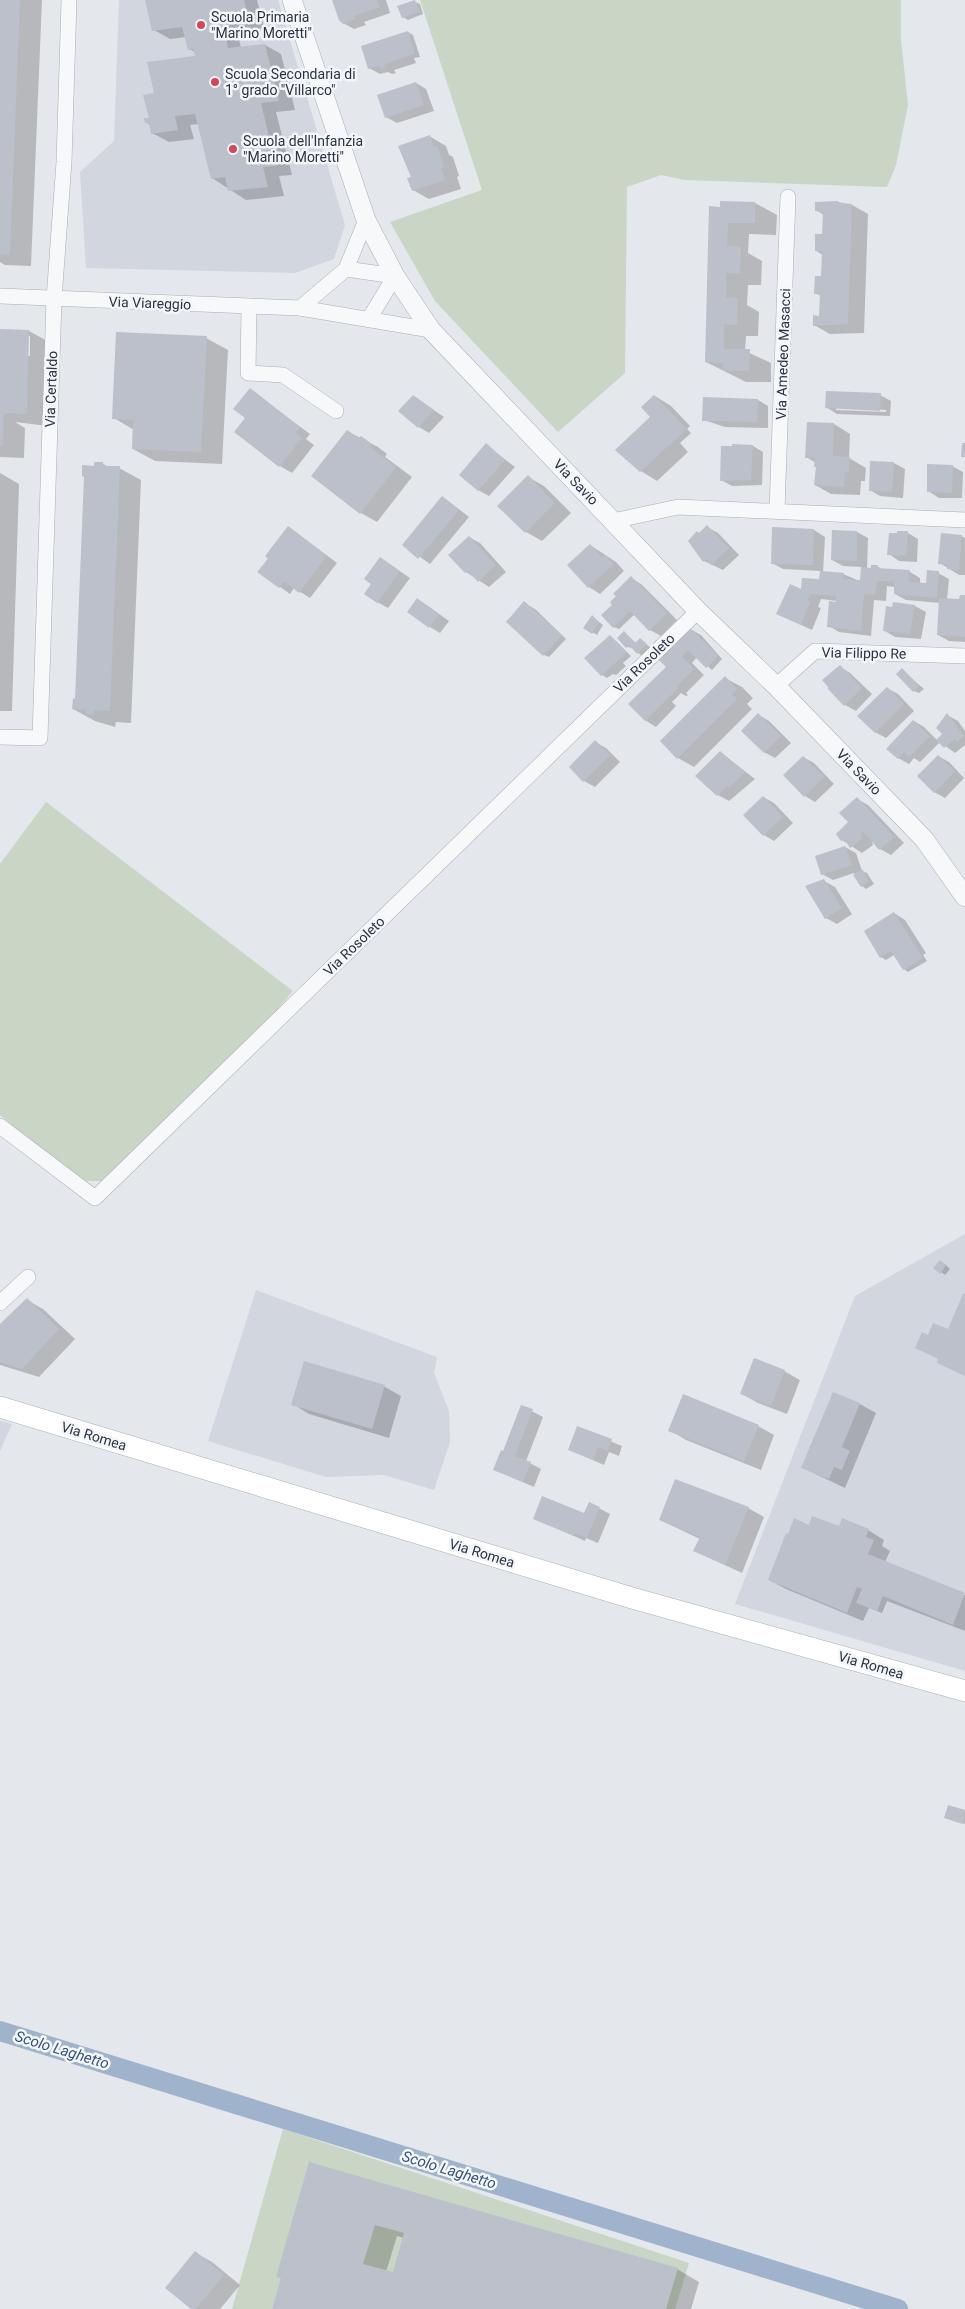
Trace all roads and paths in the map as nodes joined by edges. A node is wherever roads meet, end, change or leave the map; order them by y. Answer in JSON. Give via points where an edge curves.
{"nodes":[{"id":1,"x":69,"y":0,"type":"edge"},
{"id":2,"x":292,"y":0,"type":"edge"},
{"id":3,"x":788,"y":197,"type":"dead end"},
{"id":4,"x":366,"y":220,"type":"junction"},
{"id":5,"x":346,"y":269,"type":"junction"},
{"id":6,"x":395,"y":276,"type":"junction"},
{"id":7,"x":0,"y":296,"type":"edge"},
{"id":8,"x":54,"y":299,"type":"junction"},
{"id":9,"x":249,"y":307,"type":"junction"},
{"id":10,"x":300,"y":308,"type":"junction"},
{"id":11,"x":369,"y":319,"type":"junction"},
{"id":12,"x":431,"y":330,"type":"junction"},
{"id":13,"x":336,"y":411,"type":"dead end"},
{"id":14,"x":778,"y":510,"type":"junction"},
{"id":15,"x":965,"y":520,"type":"edge"},
{"id":16,"x":613,"y":521,"type":"junction"},
{"id":17,"x":698,"y":611,"type":"junction"},
{"id":18,"x":965,"y":656,"type":"edge"},
{"id":19,"x":776,"y":686,"type":"junction"},
{"id":20,"x":0,"y":737,"type":"edge"},
{"id":21,"x":965,"y":897,"type":"edge"},
{"id":22,"x":0,"y":1126,"type":"edge"},
{"id":23,"x":28,"y":1276,"type":"dead end"},
{"id":24,"x":0,"y":1303,"type":"edge"},
{"id":25,"x":0,"y":1407,"type":"edge"},
{"id":26,"x":965,"y":1691,"type":"edge"}],
"edges":[{"from":1,"to":8,"type":"street","name":"Via Certaldo","via":[[64,162]]},
{"from":2,"to":4,"type":"street","name":"Via Savio"},
{"from":3,"to":14,"type":"street","name":"Via Amedeo Masacci"},
{"from":4,"to":5,"type":"street"},
{"from":4,"to":6,"type":"street","name":"Via Savio"},
{"from":5,"to":6,"type":"street"},
{"from":5,"to":10,"type":"street"},
{"from":6,"to":11,"type":"street"},
{"from":6,"to":12,"type":"street","name":"Via Savio"},
{"from":7,"to":8,"type":"street","name":"Via Viareggio"},
{"from":8,"to":9,"type":"street","name":"Via Viareggio"},
{"from":8,"to":20,"type":"street","name":"Via Certaldo","via":[[40,738]]},
{"from":9,"to":10,"type":"street","name":"Via Viareggio"},
{"from":9,"to":13,"type":"street","via":[[248,373],[283,375]]},
{"from":10,"to":11,"type":"street","name":"Via Viareggio"},
{"from":11,"to":12,"type":"street","name":"Via Viareggio"},
{"from":12,"to":16,"type":"street","name":"Via Savio"},
{"from":14,"to":15,"type":"street"},
{"from":14,"to":16,"type":"street","via":[[678,507]]},
{"from":16,"to":17,"type":"street","name":"Via Savio"},
{"from":17,"to":19,"type":"street","name":"Via Savio"},
{"from":17,"to":22,"type":"street","name":"Via Rosoleto","via":[[95,1198]]},
{"from":18,"to":19,"type":"street","name":"Via Filippo Re","via":[[815,651]]},
{"from":19,"to":21,"type":"street","name":"Via Savio","via":[[924,839]]},
{"from":23,"to":24,"type":"street"},
{"from":25,"to":26,"type":"main road","name":"Via Romea","via":[[622,1595]]}]}
